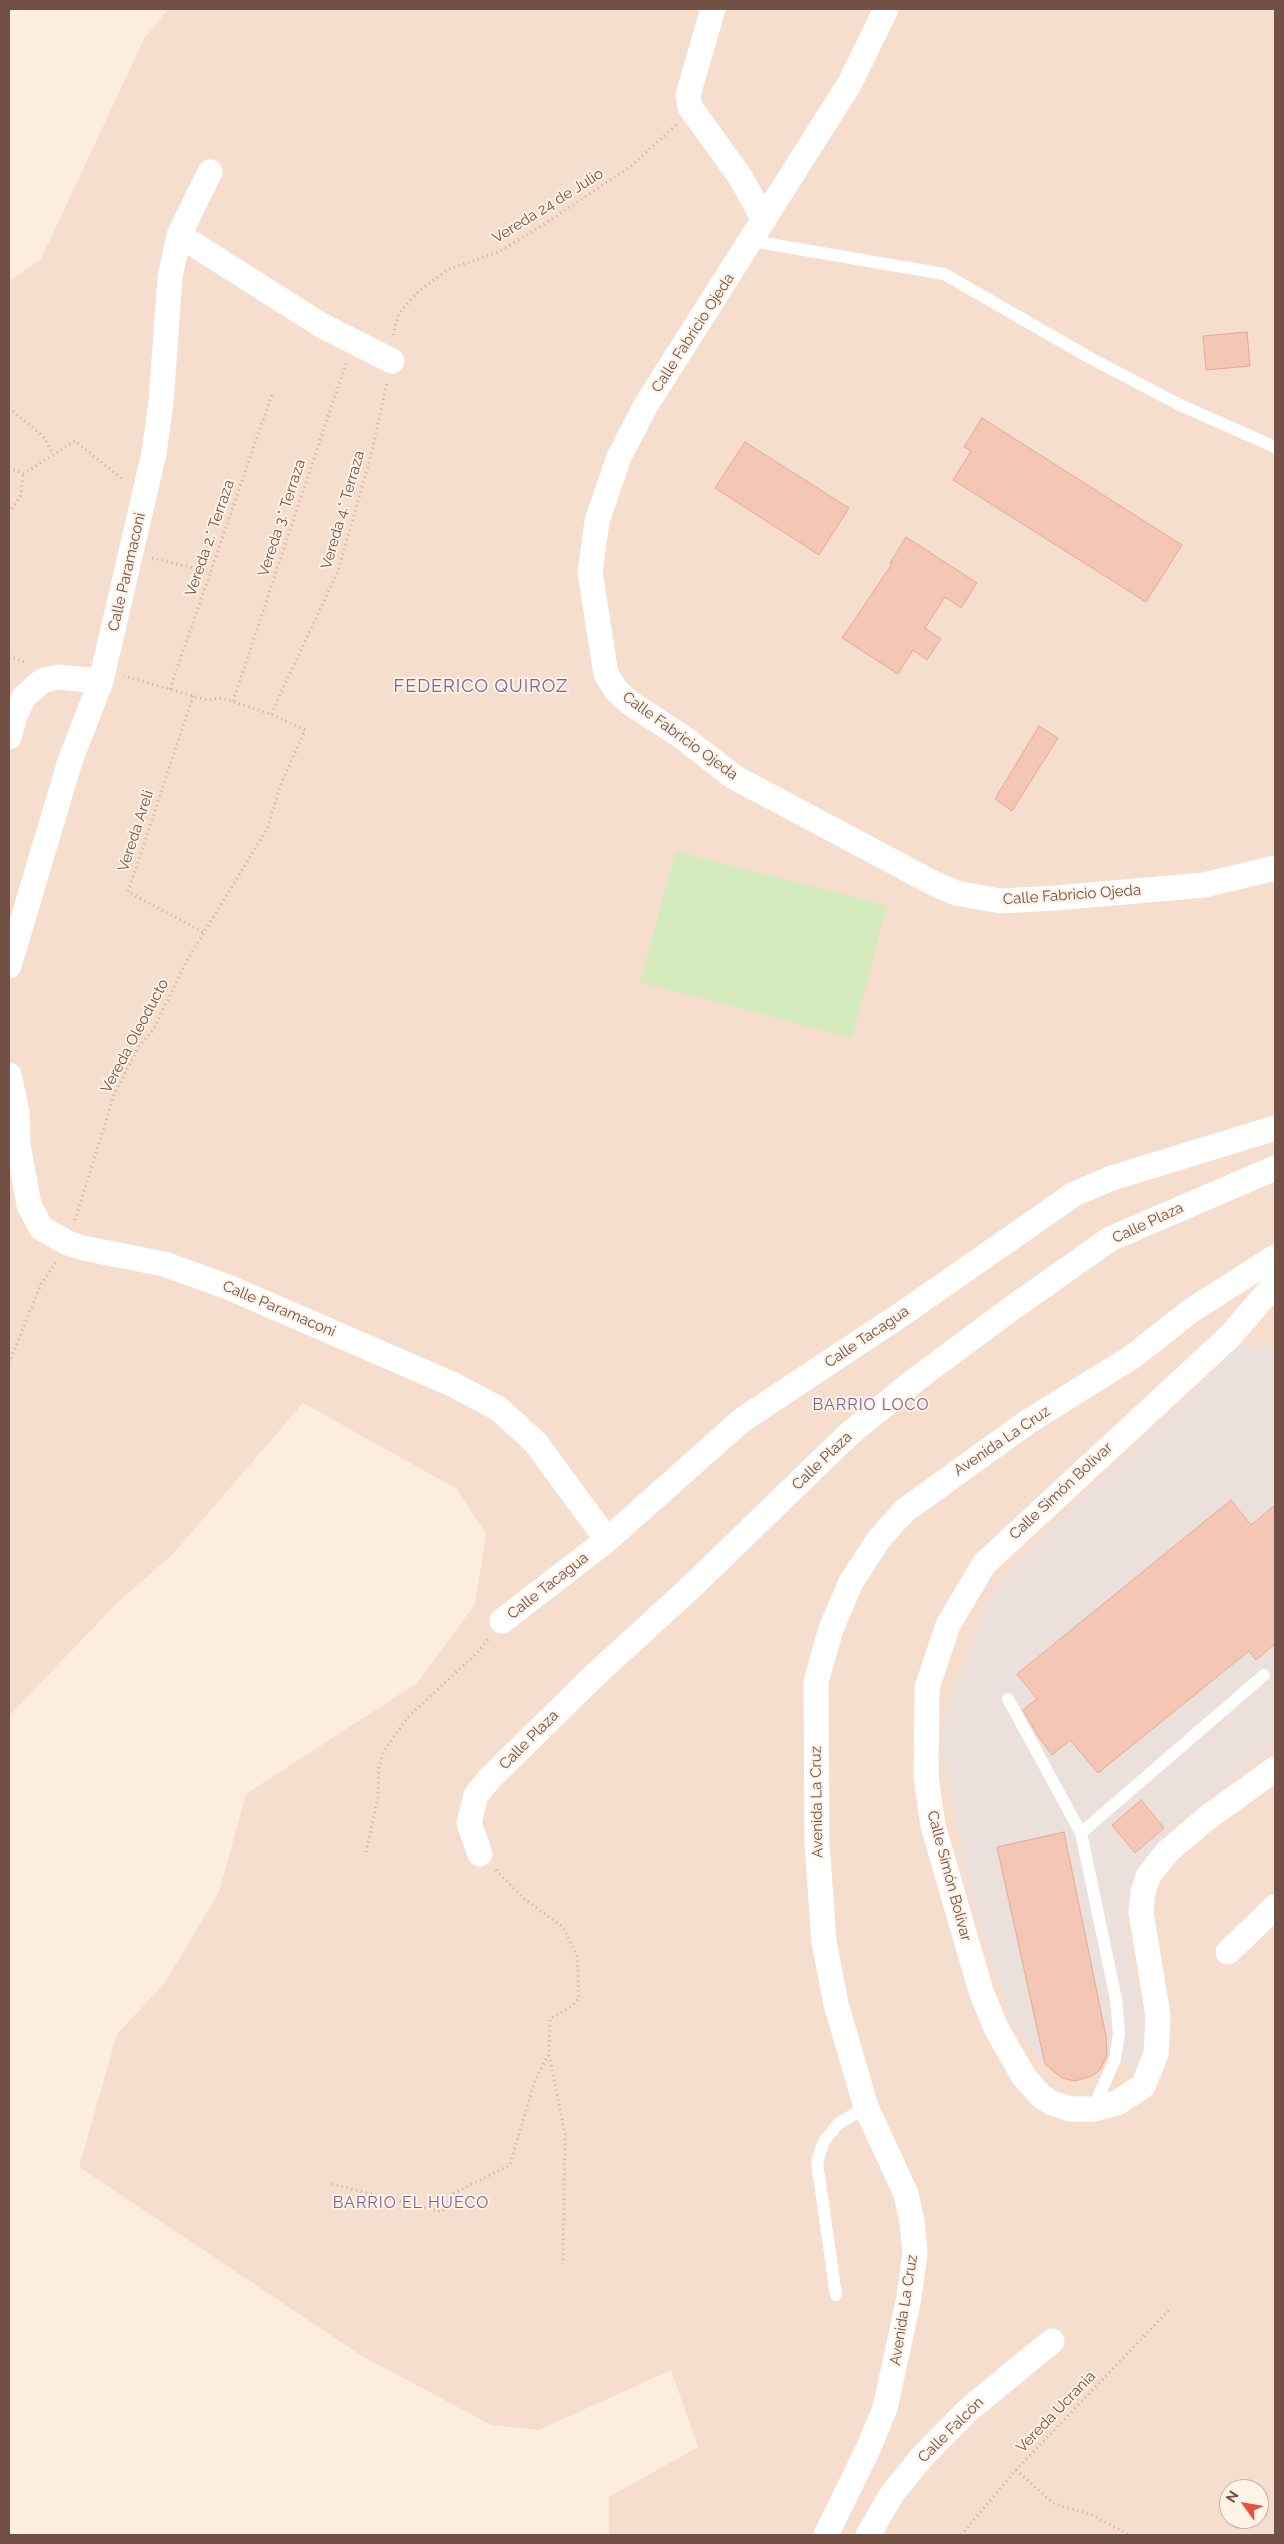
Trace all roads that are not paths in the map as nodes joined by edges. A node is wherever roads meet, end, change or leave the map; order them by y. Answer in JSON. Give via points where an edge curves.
{"nodes":[{"id":1,"x":712,"y":9,"type":"edge"},
{"id":2,"x":886,"y":9,"type":"edge"},
{"id":3,"x":210,"y":172,"type":"dead end"},
{"id":4,"x":758,"y":231,"type":"junction"},
{"id":5,"x":179,"y":235,"type":"junction"},
{"id":6,"x":392,"y":362,"type":"road end"},
{"id":7,"x":1275,"y":447,"type":"edge"},
{"id":8,"x":102,"y":676,"type":"junction"},
{"id":9,"x":9,"y":737,"type":"edge"},
{"id":10,"x":1275,"y":868,"type":"edge"},
{"id":11,"x":9,"y":966,"type":"edge"},
{"id":12,"x":9,"y":1075,"type":"edge"},
{"id":13,"x":1275,"y":1128,"type":"edge"},
{"id":14,"x":1275,"y":1168,"type":"edge"},
{"id":15,"x":1275,"y":1257,"type":"edge"},
{"id":16,"x":1275,"y":1284,"type":"edge"},
{"id":17,"x":607,"y":1540,"type":"junction"},
{"id":18,"x":502,"y":1621,"type":"road end"},
{"id":19,"x":1264,"y":1675,"type":"dead end"},
{"id":20,"x":1008,"y":1699,"type":"dead end"},
{"id":21,"x":1275,"y":1769,"type":"edge"},
{"id":22,"x":1081,"y":1833,"type":"junction"},
{"id":23,"x":480,"y":1854,"type":"road end"},
{"id":24,"x":1275,"y":1907,"type":"edge"},
{"id":25,"x":1228,"y":1952,"type":"dead end"},
{"id":26,"x":866,"y":2107,"type":"junction"},
{"id":27,"x":1093,"y":2109,"type":"junction"},
{"id":28,"x":836,"y":2295,"type":"dead end"},
{"id":29,"x":1052,"y":2341,"type":"dead end"},
{"id":30,"x":826,"y":2535,"type":"edge"},
{"id":31,"x":868,"y":2535,"type":"edge"}],
"edges":[{"from":1,"to":4,"type":"street","via":[[688,95],[690,107],[741,178]]},
{"from":2,"to":4,"type":"street","name":"Calle Fabricio Ojeda","via":[[850,83]]},
{"from":3,"to":5,"type":"street","name":"Calle Paramaconi"},
{"from":4,"to":7,"type":"lane","via":[[944,274],[1101,364],[1180,405]]},
{"from":4,"to":10,"type":"street","name":"Calle Fabricio Ojeda","via":[[646,405],[605,492],[597,521],[590,572],[606,674],[616,690],[734,778],[933,884],[956,893],[1001,901],[1056,898],[1204,885]]},
{"from":5,"to":6,"type":"street","via":[[321,325]]},
{"from":5,"to":8,"type":"street","name":"Calle Paramaconi","via":[[170,277],[154,453]]},
{"from":8,"to":9,"type":"street","via":[[57,677],[42,681],[24,697]]},
{"from":8,"to":11,"type":"street","name":"Calle Paramaconi","via":[[70,761]]},
{"from":12,"to":17,"type":"street","name":"Calle Paramaconi","via":[[17,1112],[18,1146],[28,1205],[41,1228],[68,1244],[164,1264],[228,1287],[454,1385],[499,1409],[536,1443]]},
{"from":13,"to":17,"type":"street","name":"Calle Tacagua","via":[[1112,1178],[1074,1194],[742,1420]]},
{"from":14,"to":23,"type":"street","name":"Calle Plaza","via":[[1110,1240],[1000,1316],[848,1435],[491,1777],[476,1795],[469,1823]]},
{"from":15,"to":26,"type":"street","name":"Avenida La Cruz","via":[[1192,1310],[1132,1357],[1029,1421],[943,1481],[904,1511],[878,1538],[851,1582],[831,1629],[816,1682],[817,1843],[824,1942],[836,2004]]},
{"from":16,"to":27,"type":"street","name":"Calle Simón Bolívar","via":[[1229,1337],[984,1564],[948,1624],[927,1688],[926,1777],[933,1826],[981,1991],[996,2028],[1024,2077],[1041,2096],[1070,2109]]},
{"from":17,"to":18,"type":"street","name":"Calle Tacagua"},
{"from":19,"to":22,"type":"lane"},
{"from":20,"to":22,"type":"lane"},
{"from":21,"to":27,"type":"street","name":"Calle Simón Bolívar","via":[[1206,1818],[1167,1852],[1149,1875],[1141,1912],[1158,2016],[1156,2054],[1143,2086],[1117,2103]]},
{"from":22,"to":27,"type":"lane","via":[[1116,1999],[1119,2034],[1115,2059]]},
{"from":24,"to":25,"type":"street"},
{"from":26,"to":28,"type":"lane","via":[[838,2124],[824,2141],[817,2162]]},
{"from":26,"to":30,"type":"street","name":"Avenida La Cruz","via":[[906,2194],[915,2253],[909,2298],[885,2408]]},
{"from":29,"to":31,"type":"street","name":"Calle Falcón","via":[[967,2411],[921,2458],[892,2494]]}]}
